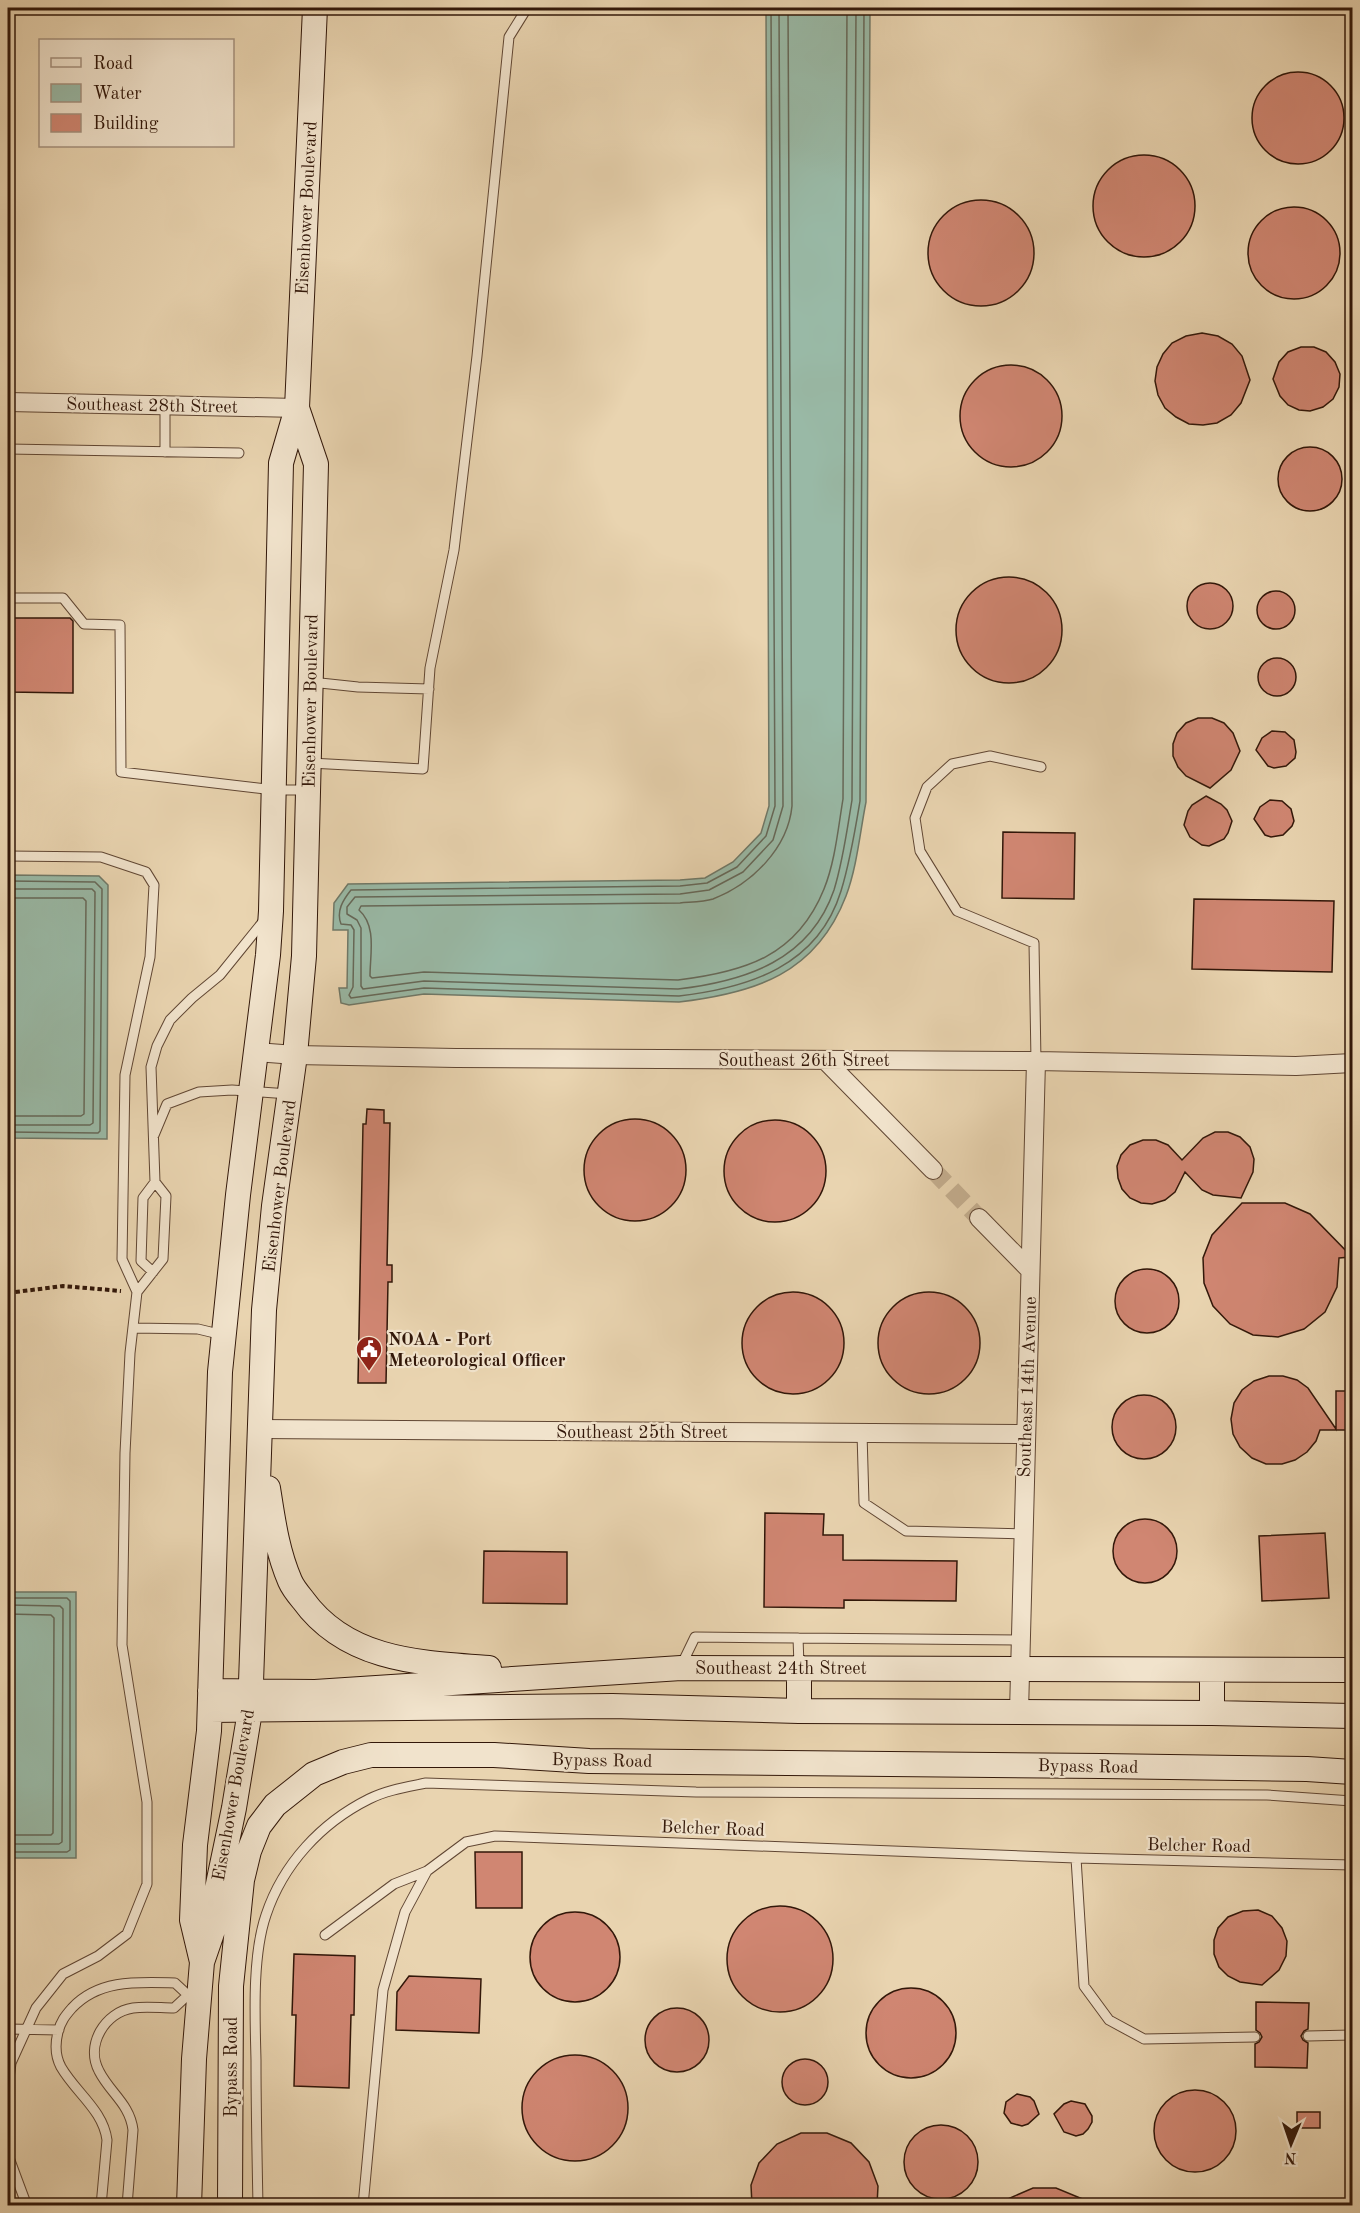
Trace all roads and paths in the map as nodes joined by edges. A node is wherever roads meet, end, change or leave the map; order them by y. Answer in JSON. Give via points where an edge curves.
{"nodes":[{"id":1,"x":315,"y":8,"type":"edge"},
{"id":2,"x":526,"y":8,"type":"edge"},
{"id":3,"x":8,"y":402,"type":"edge"},
{"id":4,"x":165,"y":404,"type":"junction"},
{"id":5,"x":297,"y":408,"type":"junction"},
{"id":6,"x":8,"y":449,"type":"edge"},
{"id":7,"x":165,"y":453,"type":"junction"},
{"id":8,"x":240,"y":453,"type":"dead end"},
{"id":9,"x":8,"y":527,"type":"edge"},
{"id":10,"x":8,"y":546,"type":"edge"},
{"id":11,"x":8,"y":598,"type":"edge"},
{"id":12,"x":310,"y":682,"type":"junction"},
{"id":13,"x":429,"y":689,"type":"junction"},
{"id":14,"x":309,"y":764,"type":"junction"},
{"id":15,"x":1041,"y":767,"type":"dead end"},
{"id":16,"x":274,"y":790,"type":"junction"},
{"id":17,"x":308,"y":790,"type":"junction"},
{"id":18,"x":8,"y":856,"type":"edge"},
{"id":19,"x":271,"y":911,"type":"junction"},
{"id":20,"x":256,"y":1052,"type":"junction"},
{"id":21,"x":295,"y":1055,"type":"junction"},
{"id":22,"x":825,"y":1060,"type":"junction"},
{"id":23,"x":1036,"y":1061,"type":"junction"},
{"id":24,"x":1353,"y":1063,"type":"edge"},
{"id":25,"x":252,"y":1091,"type":"junction"},
{"id":26,"x":290,"y":1094,"type":"junction"},
{"id":27,"x":153,"y":1137,"type":"junction"},
{"id":28,"x":933,"y":1170,"type":"tunnel mouth"},
{"id":29,"x":155,"y":1182,"type":"junction"},
{"id":30,"x":979,"y":1218,"type":"tunnel mouth"},
{"id":31,"x":1030,"y":1270,"type":"junction"},
{"id":32,"x":153,"y":1272,"type":"junction"},
{"id":33,"x":137,"y":1292,"type":"junction"},
{"id":34,"x":8,"y":1293,"type":"edge"},
{"id":35,"x":133,"y":1328,"type":"junction"},
{"id":36,"x":223,"y":1335,"type":"junction"},
{"id":37,"x":259,"y":1429,"type":"junction"},
{"id":38,"x":862,"y":1433,"type":"junction"},
{"id":39,"x":1025,"y":1434,"type":"junction"},
{"id":40,"x":1023,"y":1534,"type":"junction"},
{"id":41,"x":798,"y":1638,"type":"junction"},
{"id":42,"x":1020,"y":1640,"type":"junction"},
{"id":43,"x":799,"y":1667,"type":"junction"},
{"id":44,"x":681,"y":1668,"type":"junction"},
{"id":45,"x":1020,"y":1668,"type":"junction"},
{"id":46,"x":1212,"y":1670,"type":"junction"},
{"id":47,"x":1353,"y":1670,"type":"edge"},
{"id":48,"x":580,"y":1674,"type":"junction"},
{"id":49,"x":210,"y":1701,"type":"junction"},
{"id":50,"x":250,"y":1701,"type":"junction"},
{"id":51,"x":799,"y":1711,"type":"junction"},
{"id":52,"x":1019,"y":1712,"type":"junction"},
{"id":53,"x":1212,"y":1713,"type":"junction"},
{"id":54,"x":1353,"y":1716,"type":"edge"},
{"id":55,"x":1353,"y":1772,"type":"edge"},
{"id":56,"x":1353,"y":1801,"type":"edge"},
{"id":57,"x":1076,"y":1858,"type":"junction"},
{"id":58,"x":1353,"y":1865,"type":"edge"},
{"id":59,"x":427,"y":1871,"type":"junction"},
{"id":60,"x":325,"y":1935,"type":"dead end"},
{"id":61,"x":202,"y":1962,"type":"junction"},
{"id":62,"x":193,"y":1995,"type":"junction"},
{"id":63,"x":8,"y":2029,"type":"edge"},
{"id":64,"x":27,"y":2029,"type":"junction"},
{"id":65,"x":58,"y":2030,"type":"junction"},
{"id":66,"x":1308,"y":2036,"type":"dead end"},
{"id":67,"x":1353,"y":2036,"type":"edge"},
{"id":68,"x":1255,"y":2037,"type":"dead end"},
{"id":69,"x":8,"y":2086,"type":"edge"},
{"id":70,"x":8,"y":2155,"type":"edge"},
{"id":71,"x":128,"y":2204,"type":"edge"},
{"id":72,"x":27,"y":2205,"type":"edge"},
{"id":73,"x":101,"y":2205,"type":"edge"},
{"id":74,"x":189,"y":2205,"type":"edge"},
{"id":75,"x":230,"y":2205,"type":"edge"},
{"id":76,"x":258,"y":2205,"type":"edge"},
{"id":77,"x":363,"y":2205,"type":"edge"}],
"edges":[{"from":1,"to":5,"type":"street","name":"Eisenhower Boulevard"},
{"from":2,"to":13,"type":"lane","via":[[508,37],[454,550]]},
{"from":3,"to":4,"type":"street","name":"Southeast 28th Street"},
{"from":4,"to":5,"type":"street","name":"Southeast 28th Street"},
{"from":4,"to":7,"type":"lane"},
{"from":5,"to":12,"type":"street","name":"Eisenhower Boulevard","via":[[316,464]]},
{"from":5,"to":16,"type":"street","name":"Eisenhower Boulevard","via":[[281,463]]},
{"from":6,"to":7,"type":"lane"},
{"from":7,"to":8,"type":"lane"},
{"from":9,"to":10,"type":"lane"},
{"from":11,"to":16,"type":"lane","via":[[63,598],[84,624],[120,625],[121,772]]},
{"from":12,"to":13,"type":"lane"},
{"from":12,"to":14,"type":"street","name":"Eisenhower Boulevard"},
{"from":13,"to":14,"type":"lane","via":[[423,769]]},
{"from":14,"to":17,"type":"street","name":"Eisenhower Boulevard"},
{"from":15,"to":23,"type":"lane","via":[[990,756],[952,764],[927,787],[915,818],[920,851],[957,911],[1034,943]]},
{"from":16,"to":17,"type":"lane"},
{"from":16,"to":19,"type":"street","name":"Eisenhower Boulevard"},
{"from":17,"to":21,"type":"street","name":"Eisenhower Boulevard","via":[[304,956]]},
{"from":18,"to":33,"type":"lane","via":[[101,857],[147,872],[154,885],[150,957],[125,1075],[122,1259]]},
{"from":19,"to":20,"type":"street","name":"Eisenhower Boulevard"},
{"from":19,"to":27,"type":"lane","via":[[220,975],[170,1020],[151,1067]]},
{"from":20,"to":21,"type":"street","name":"Southeast 26th Street"},
{"from":20,"to":25,"type":"street","name":"Eisenhower Boulevard"},
{"from":21,"to":22,"type":"street","name":"Southeast 26th Street"},
{"from":21,"to":26,"type":"street","name":"Eisenhower Boulevard"},
{"from":22,"to":23,"type":"street","name":"Southeast 26th Street"},
{"from":22,"to":28,"type":"street"},
{"from":23,"to":24,"type":"street","name":"Southeast 26th Street"},
{"from":23,"to":31,"type":"street","name":"Southeast 14th Avenue"},
{"from":25,"to":26,"type":"lane"},
{"from":25,"to":27,"type":"lane","via":[[199,1092],[167,1104]]},
{"from":25,"to":36,"type":"street","name":"Eisenhower Boulevard"},
{"from":26,"to":37,"type":"street","name":"Eisenhower Boulevard","via":[[264,1310]]},
{"from":27,"to":29,"type":"lane"},
{"from":29,"to":32,"type":"lane","via":[[166,1196],[164,1259]]},
{"from":29,"to":32,"type":"lane","via":[[143,1198],[141,1261]]},
{"from":30,"to":31,"type":"street"},
{"from":31,"to":39,"type":"street","name":"Southeast 14th Avenue"},
{"from":32,"to":33,"type":"lane"},
{"from":33,"to":34,"type":"path","via":[[63,1286]]},
{"from":33,"to":35,"type":"lane"},
{"from":35,"to":36,"type":"lane","via":[[198,1329]]},
{"from":35,"to":64,"type":"lane","via":[[125,1453],[122,1646],[147,1802],[147,1884],[127,1934],[98,1956],[63,1974],[36,2008]]},
{"from":36,"to":49,"type":"street","name":"Eisenhower Boulevard"},
{"from":37,"to":38,"type":"street","name":"Southeast 25th Street"},
{"from":37,"to":48,"type":"street","via":[[277,1544],[291,1583],[311,1611],[334,1632],[366,1649],[395,1658],[437,1665]]},
{"from":37,"to":50,"type":"street","name":"Eisenhower Boulevard"},
{"from":38,"to":39,"type":"street","name":"Southeast 25th Street"},
{"from":38,"to":40,"type":"lane","via":[[864,1503],[906,1531]]},
{"from":39,"to":40,"type":"street","name":"Southeast 14th Avenue"},
{"from":40,"to":42,"type":"street","name":"Southeast 14th Avenue"},
{"from":41,"to":42,"type":"lane"},
{"from":41,"to":43,"type":"lane"},
{"from":41,"to":44,"type":"lane","via":[[695,1636]]},
{"from":42,"to":45,"type":"street","name":"Southeast 14th Avenue"},
{"from":43,"to":44,"type":"street","name":"Southeast 24th Street"},
{"from":43,"to":45,"type":"street","name":"Southeast 24th Street"},
{"from":43,"to":51,"type":"street"},
{"from":44,"to":48,"type":"street","name":"Southeast 24th Street"},
{"from":45,"to":46,"type":"street","name":"Southeast 24th Street"},
{"from":45,"to":52,"type":"street","name":"Southeast 14th Avenue"},
{"from":46,"to":47,"type":"street","name":"Southeast 24th Street"},
{"from":46,"to":53,"type":"street"},
{"from":48,"to":50,"type":"street","name":"Southeast 24th Street","via":[[315,1692]]},
{"from":49,"to":50,"type":"street","name":"Southeast 24th Street"},
{"from":49,"to":61,"type":"street","name":"Eisenhower Boulevard","via":[[195,1845],[192,1920]]},
{"from":50,"to":51,"type":"street","name":"Southeast 24th Street"},
{"from":50,"to":61,"type":"street","name":"Eisenhower Boulevard","via":[[213,1930]]},
{"from":51,"to":52,"type":"street","name":"Southeast 24th Street"},
{"from":52,"to":53,"type":"street","name":"Southeast 24th Street"},
{"from":53,"to":54,"type":"street","name":"Southeast 24th Street"},
{"from":55,"to":75,"type":"street","name":"Bypass Road","via":[[589,1761],[494,1755],[371,1755],[343,1762],[314,1774],[275,1805],[259,1826],[242,1880],[231,1986]]},
{"from":56,"to":76,"type":"lane","via":[[1267,1795],[696,1792],[426,1783],[392,1790],[369,1799],[321,1830],[284,1877],[266,1916],[256,1992]]},
{"from":57,"to":58,"type":"lane","name":"Belcher Road"},
{"from":57,"to":59,"type":"lane","name":"Belcher Road","via":[[495,1836],[466,1842]]},
{"from":57,"to":68,"type":"lane","via":[[1084,1986],[1109,2020],[1144,2039]]},
{"from":59,"to":60,"type":"lane","via":[[394,1884]]},
{"from":59,"to":77,"type":"lane","name":"Belcher Road","via":[[405,1912],[383,1990]]},
{"from":61,"to":62,"type":"street","name":"Eisenhower Boulevard"},
{"from":62,"to":65,"type":"lane","via":[[175,1983],[115,1984],[79,2000],[62,2018]]},
{"from":62,"to":71,"type":"lane","via":[[174,2008],[124,2010],[106,2022],[97,2038],[97,2068],[132,2120]]},
{"from":62,"to":74,"type":"street","name":"Eisenhower Boulevard"},
{"from":63,"to":64,"type":"lane"},
{"from":64,"to":65,"type":"lane"},
{"from":64,"to":69,"type":"lane","via":[[11,2063]]},
{"from":65,"to":73,"type":"lane","via":[[56,2055],[61,2067],[106,2131]]},
{"from":66,"to":67,"type":"lane"},
{"from":70,"to":72,"type":"lane"}]}
